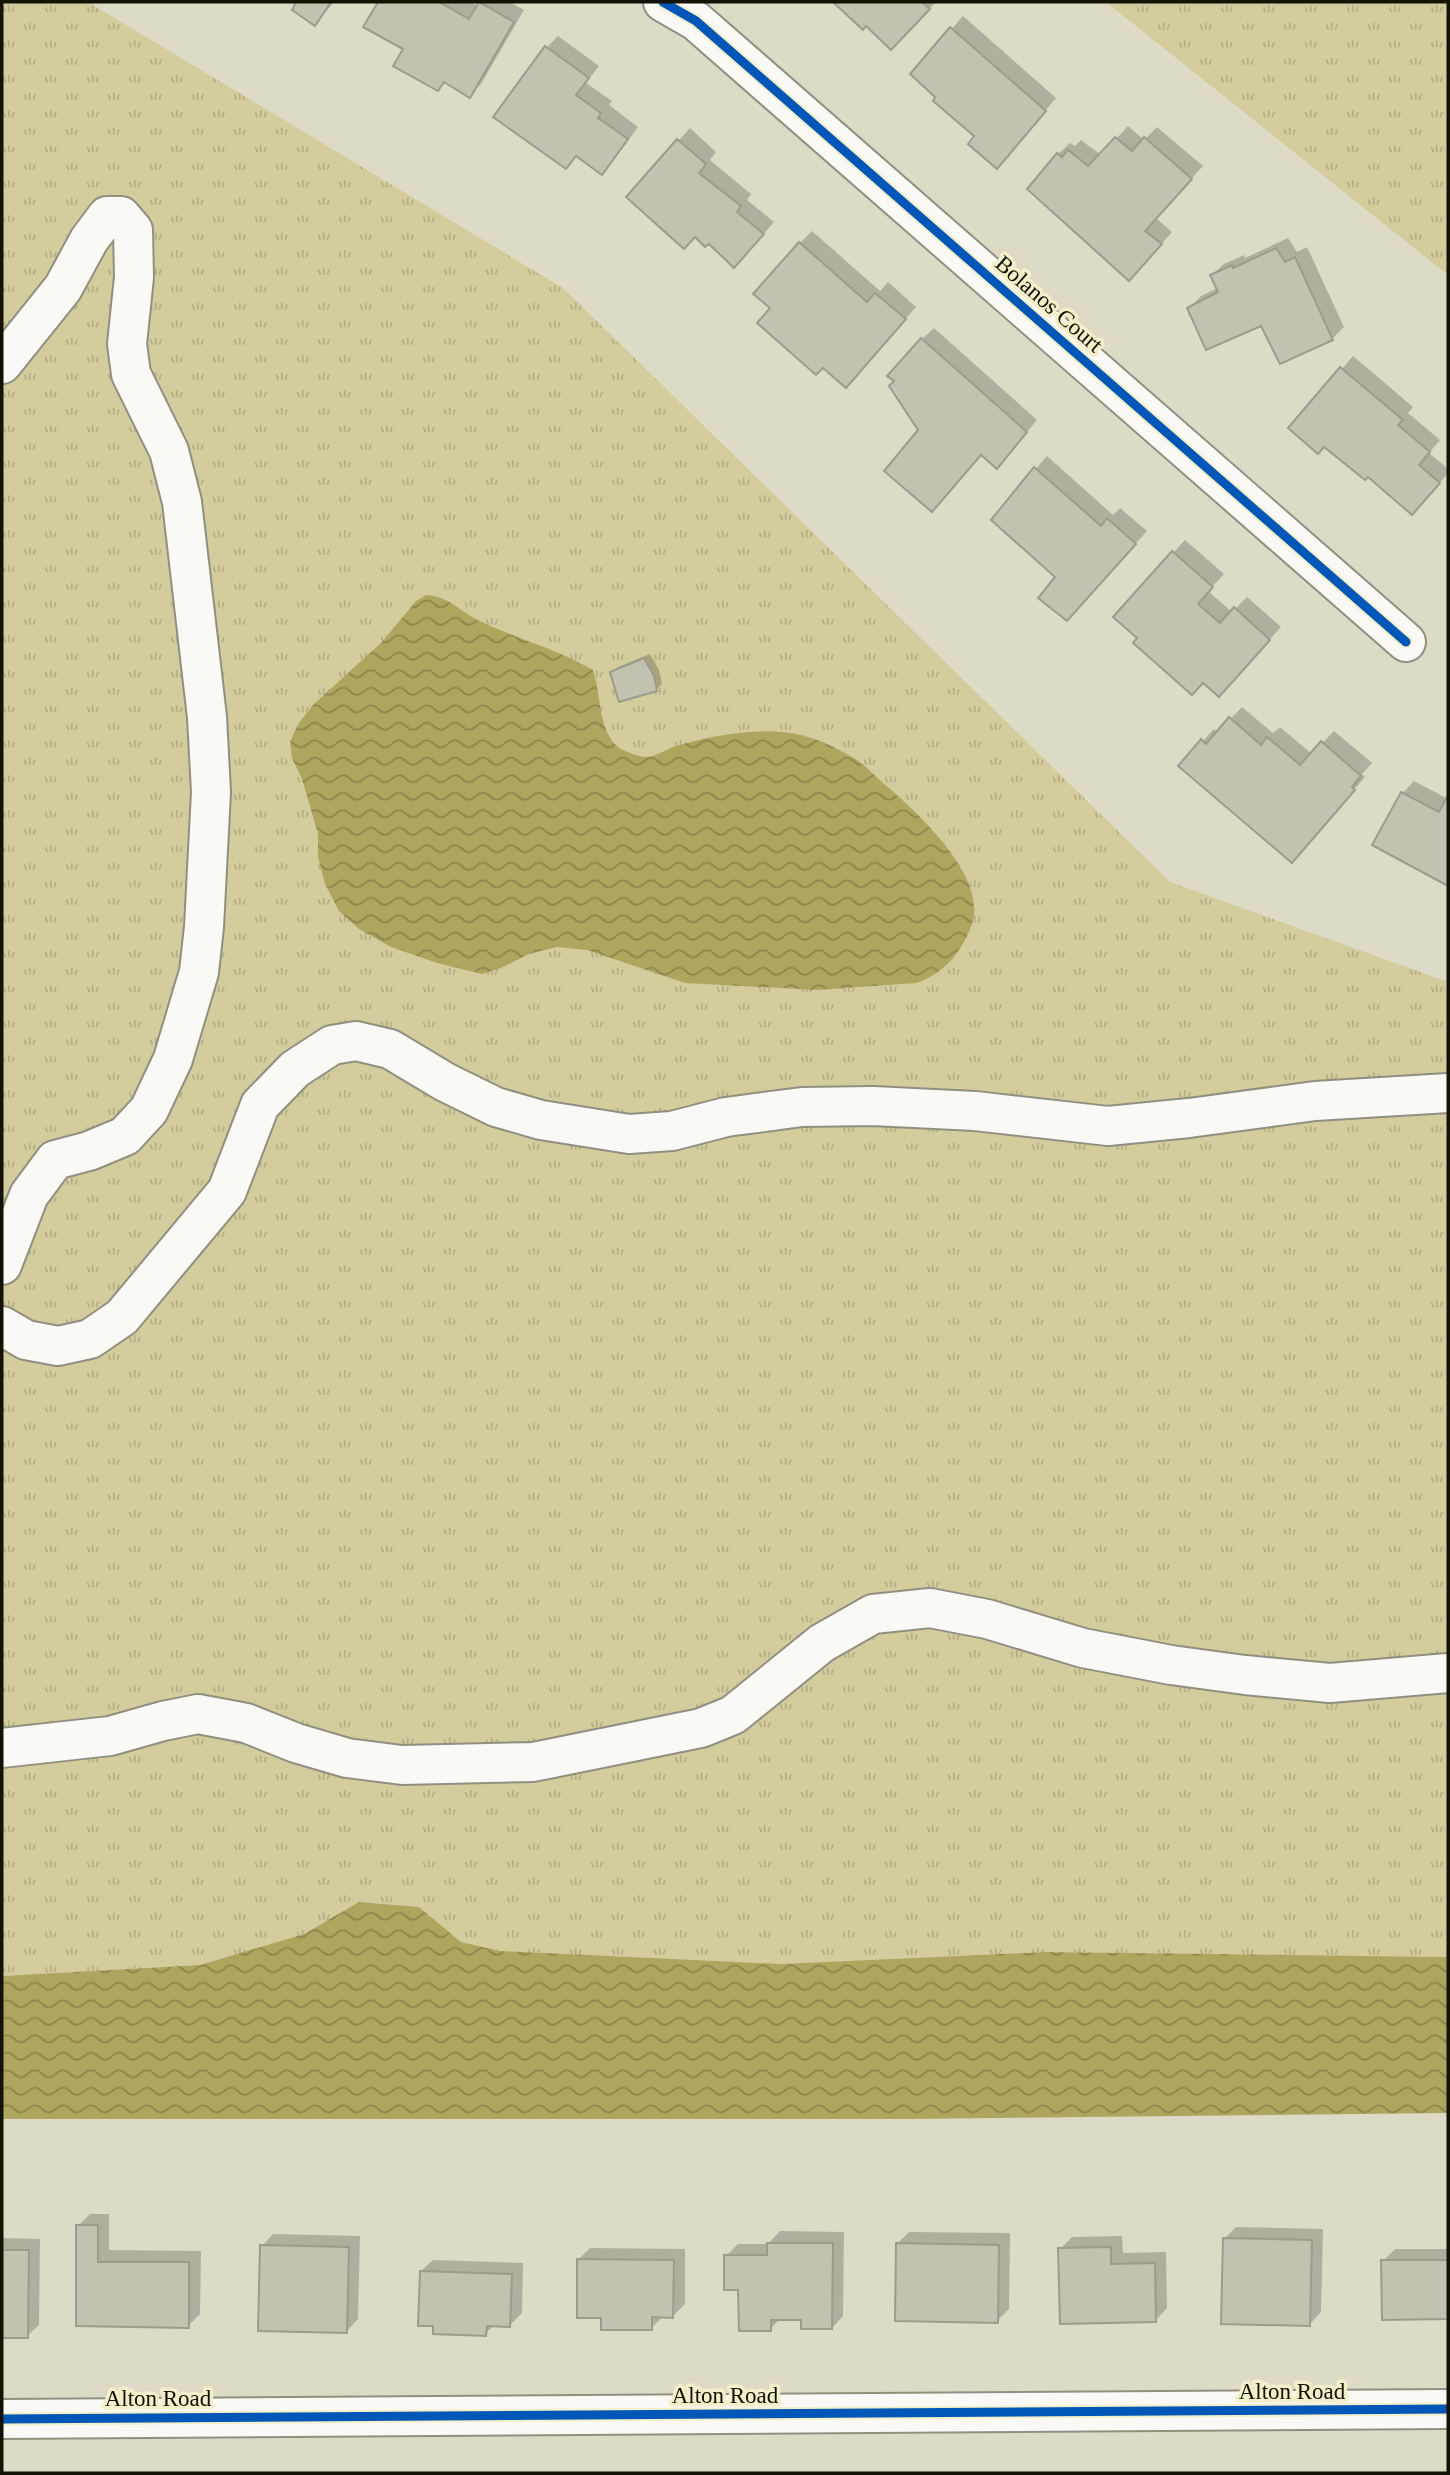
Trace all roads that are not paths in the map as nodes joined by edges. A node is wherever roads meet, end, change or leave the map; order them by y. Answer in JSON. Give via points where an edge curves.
{"nodes":[{"id":1,"x":663,"y":2,"type":"edge"},
{"id":2,"x":2,"y":365,"type":"edge"},
{"id":3,"x":1406,"y":642,"type":"dead end"},
{"id":4,"x":1448,"y":1093,"type":"edge"},
{"id":5,"x":2,"y":1265,"type":"edge"},
{"id":6,"x":2,"y":1325,"type":"edge"},
{"id":7,"x":1448,"y":1673,"type":"edge"},
{"id":8,"x":2,"y":1748,"type":"edge"},
{"id":9,"x":1448,"y":2409,"type":"edge"},
{"id":10,"x":2,"y":2419,"type":"edge"}],
"edges":[{"from":1,"to":3,"type":"street","name":"Bolanos Court","via":[[696,21]]},
{"from":2,"to":5,"type":"street","via":[[63,288],[107,216],[121,216],[133,230],[127,344],[131,374],[169,451],[182,502],[211,792],[199,972],[173,1059],[149,1110],[125,1136],[55,1160],[29,1195]]},
{"from":4,"to":6,"type":"street","via":[[1315,1101],[1108,1126],[975,1111],[802,1107],[726,1117],[672,1131],[629,1134],[541,1120],[496,1107],[390,1049],[356,1041],[332,1045],[295,1069],[260,1105],[227,1191],[122,1317],[90,1339],[58,1346],[26,1340]]},
{"from":7,"to":8,"type":"street","via":[[1330,1683],[1245,1675],[1083,1648],[987,1619],[930,1608],[873,1614],[822,1643],[733,1715],[701,1728],[533,1762],[401,1765],[347,1758],[246,1723],[198,1714],[110,1736]]},
{"from":9,"to":10,"type":"street","name":"Alton Road"}]}
